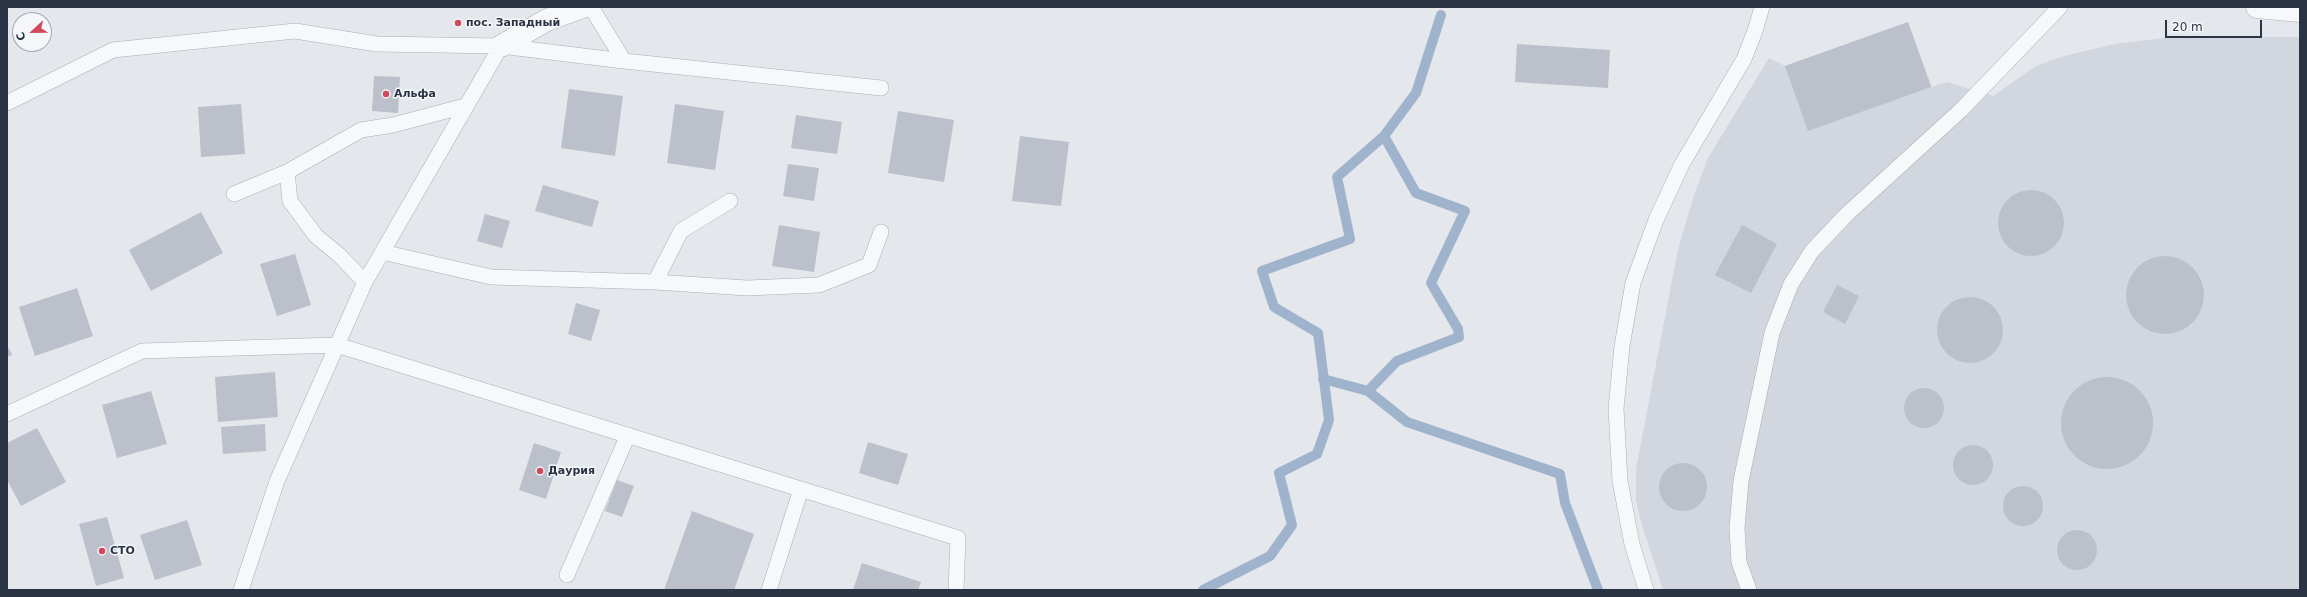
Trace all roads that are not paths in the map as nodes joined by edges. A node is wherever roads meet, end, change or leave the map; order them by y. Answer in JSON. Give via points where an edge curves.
{"nodes":[{"id":1,"x":583,"y":7,"type":"edge"},
{"id":2,"x":591,"y":7,"type":"edge"},
{"id":3,"x":1762,"y":7,"type":"edge"},
{"id":4,"x":2060,"y":7,"type":"edge"},
{"id":5,"x":2257,"y":7,"type":"edge"},
{"id":6,"x":2300,"y":11,"type":"edge"},
{"id":7,"x":501,"y":46,"type":"junction"},
{"id":8,"x":624,"y":61,"type":"junction"},
{"id":9,"x":880,"y":88,"type":"dead end"},
{"id":10,"x":7,"y":103,"type":"edge"},
{"id":11,"x":465,"y":106,"type":"junction"},
{"id":12,"x":287,"y":172,"type":"junction"},
{"id":13,"x":234,"y":194,"type":"dead end"},
{"id":14,"x":730,"y":201,"type":"dead end"},
{"id":15,"x":881,"y":232,"type":"dead end"},
{"id":16,"x":382,"y":252,"type":"junction"},
{"id":17,"x":365,"y":282,"type":"junction"},
{"id":18,"x":655,"y":282,"type":"junction"},
{"id":19,"x":337,"y":345,"type":"junction"},
{"id":20,"x":7,"y":414,"type":"edge"},
{"id":21,"x":628,"y":435,"type":"junction"},
{"id":22,"x":801,"y":489,"type":"junction"},
{"id":23,"x":566,"y":575,"type":"dead end"},
{"id":24,"x":240,"y":590,"type":"edge"},
{"id":25,"x":769,"y":590,"type":"edge"},
{"id":26,"x":956,"y":590,"type":"edge"},
{"id":27,"x":1646,"y":590,"type":"edge"},
{"id":28,"x":1749,"y":590,"type":"edge"}],
"edges":[{"from":1,"to":7,"type":"street","via":[[547,20]]},
{"from":2,"to":8,"type":"lane"},
{"from":3,"to":27,"type":"lane","via":[[1744,59],[1682,164],[1656,220],[1633,283],[1622,346],[1616,409],[1620,481],[1632,544]]},
{"from":4,"to":28,"type":"lane","via":[[1961,110],[1847,214],[1812,251],[1791,284],[1772,332],[1740,481],[1737,528],[1739,562]]},
{"from":5,"to":6,"type":"street"},
{"from":7,"to":8,"type":"lane"},
{"from":7,"to":10,"type":"lane","via":[[377,44],[295,31],[113,50]]},
{"from":7,"to":11,"type":"lane"},
{"from":8,"to":9,"type":"lane"},
{"from":11,"to":12,"type":"lane","via":[[394,125],[361,130]]},
{"from":11,"to":16,"type":"lane"},
{"from":12,"to":13,"type":"lane"},
{"from":12,"to":17,"type":"lane","via":[[290,201],[316,236]]},
{"from":14,"to":18,"type":"lane","via":[[682,231]]},
{"from":15,"to":18,"type":"lane","via":[[869,265],[820,285],[747,288]]},
{"from":16,"to":17,"type":"lane"},
{"from":16,"to":18,"type":"lane","via":[[491,277]]},
{"from":17,"to":19,"type":"lane"},
{"from":19,"to":20,"type":"lane","via":[[142,351]]},
{"from":19,"to":21,"type":"lane"},
{"from":19,"to":24,"type":"lane","via":[[277,481]]},
{"from":21,"to":22,"type":"lane"},
{"from":21,"to":23,"type":"lane"},
{"from":22,"to":25,"type":"lane"},
{"from":22,"to":26,"type":"lane","via":[[958,538]]}]}
